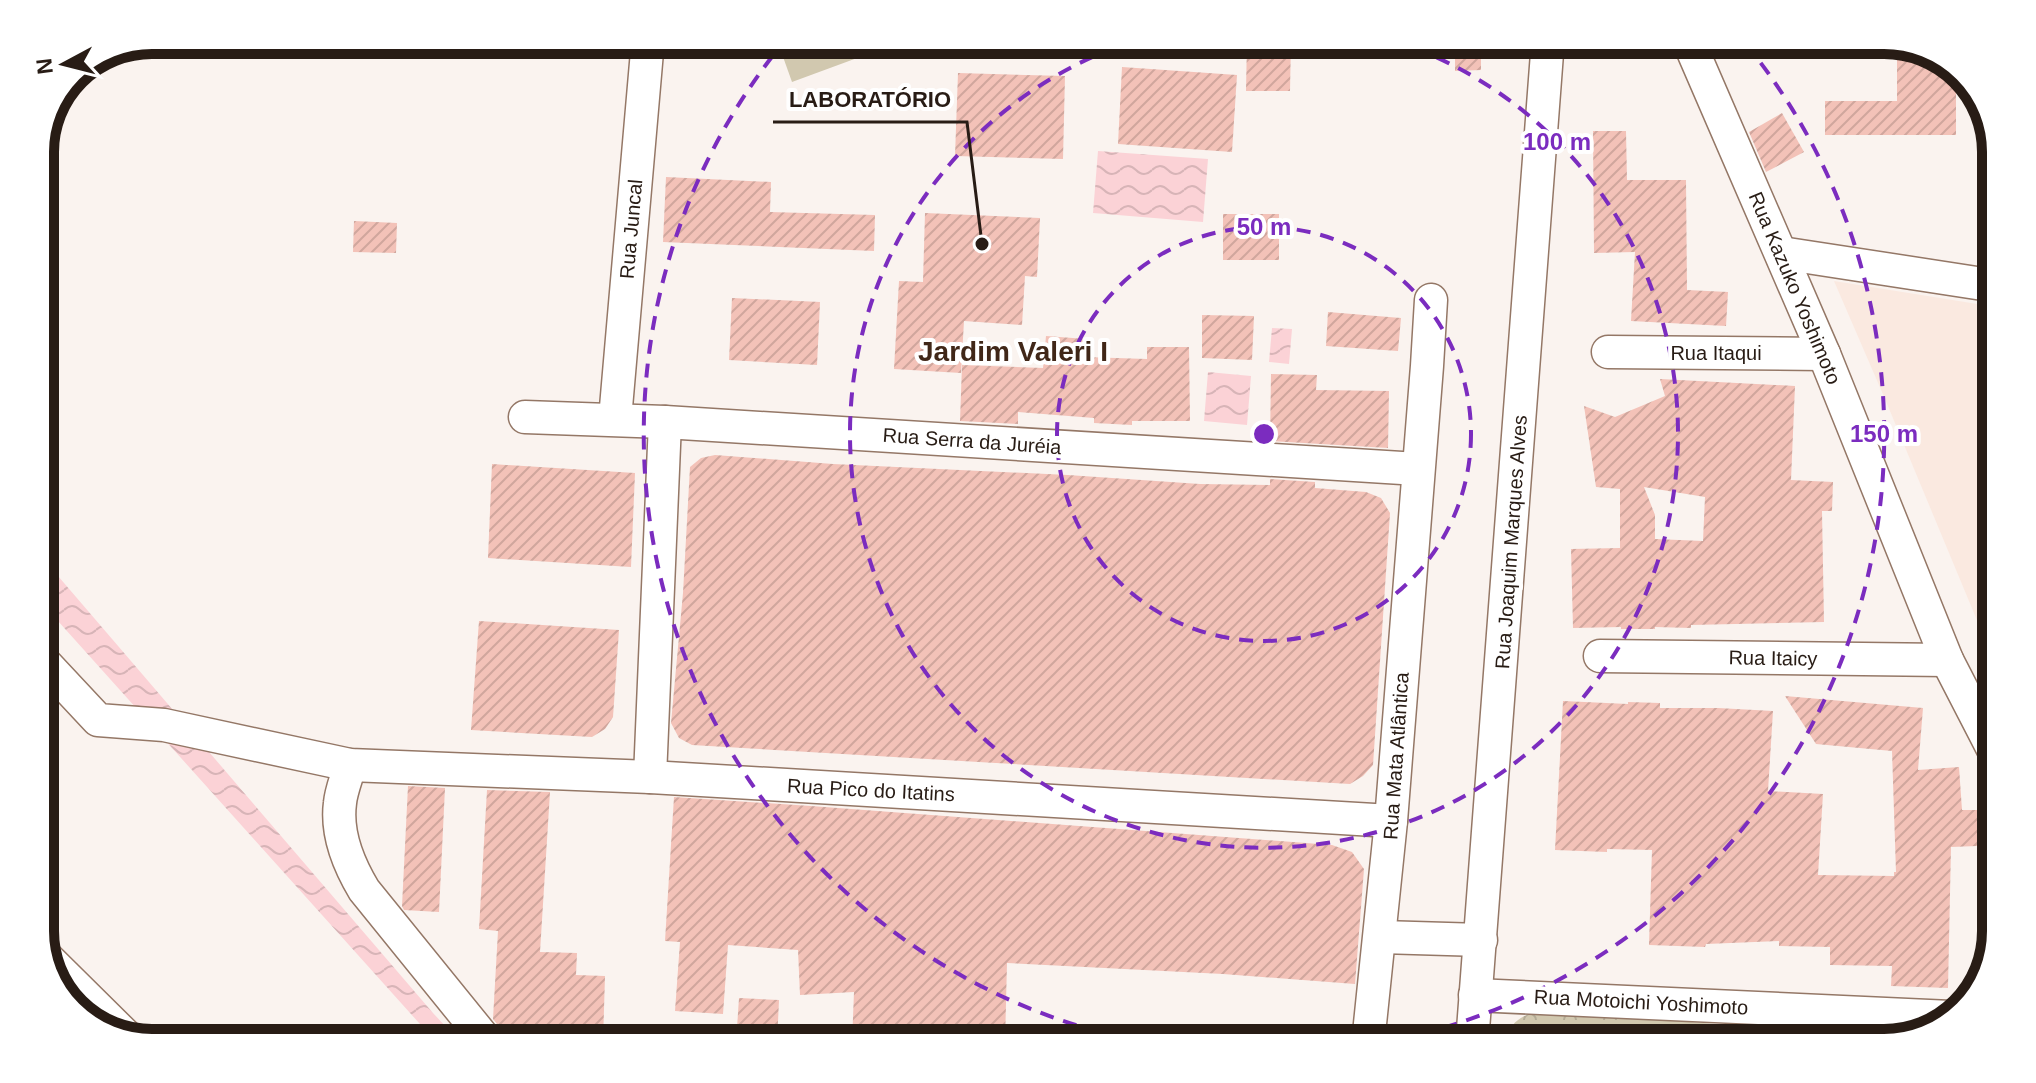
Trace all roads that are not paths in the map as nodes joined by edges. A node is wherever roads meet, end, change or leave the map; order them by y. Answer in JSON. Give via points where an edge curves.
{"nodes":[{"id":1,"x":647,"y":54,"type":"edge"},
{"id":2,"x":1547,"y":54,"type":"edge"},
{"id":3,"x":1694,"y":54,"type":"edge"},
{"id":4,"x":1781,"y":253,"type":"junction"},
{"id":5,"x":1982,"y":284,"type":"edge"},
{"id":6,"x":1431,"y":300,"type":"dead end"},
{"id":7,"x":1608,"y":352,"type":"dead end"},
{"id":8,"x":1824,"y":354,"type":"junction"},
{"id":9,"x":525,"y":417,"type":"dead end"},
{"id":10,"x":615,"y":419,"type":"junction"},
{"id":11,"x":665,"y":422,"type":"junction"},
{"id":12,"x":1418,"y":469,"type":"junction"},
{"id":13,"x":1600,"y":656,"type":"dead end"},
{"id":14,"x":1947,"y":660,"type":"junction"},
{"id":15,"x":54,"y":673,"type":"edge"},
{"id":16,"x":1982,"y":728,"type":"edge"},
{"id":17,"x":350,"y":765,"type":"junction"},
{"id":18,"x":650,"y":777,"type":"junction"},
{"id":19,"x":1391,"y":821,"type":"junction"},
{"id":20,"x":1381,"y":937,"type":"junction"},
{"id":21,"x":1481,"y":940,"type":"junction"},
{"id":22,"x":1475,"y":995,"type":"junction"},
{"id":23,"x":1933,"y":1016,"type":"edge"},
{"id":24,"x":477,"y":1029,"type":"edge"},
{"id":25,"x":1370,"y":1029,"type":"edge"},
{"id":26,"x":1473,"y":1029,"type":"edge"}],
"edges":[{"from":1,"to":10,"type":"street","name":"Rua Juncal"},
{"from":2,"to":21,"type":"street","name":"Rua Joaquim Marques Alves"},
{"from":3,"to":4,"type":"street","name":"Rua Kazuko Yoshimoto"},
{"from":4,"to":5,"type":"street"},
{"from":4,"to":8,"type":"street","name":"Rua Kazuko Yoshimoto"},
{"from":6,"to":12,"type":"street","name":"Rua Mata Atlântica"},
{"from":7,"to":8,"type":"street","name":"Rua Itaqui"},
{"from":8,"to":14,"type":"street","name":"Rua Kazuko Yoshimoto"},
{"from":9,"to":10,"type":"street","name":"Rua Serra da Juréia"},
{"from":10,"to":11,"type":"street","name":"Rua Serra da Juréia"},
{"from":11,"to":12,"type":"street","name":"Rua Serra da Juréia"},
{"from":11,"to":18,"type":"street"},
{"from":12,"to":19,"type":"street","name":"Rua Mata Atlântica"},
{"from":13,"to":14,"type":"street","name":"Rua Itaicy"},
{"from":14,"to":16,"type":"street","name":"Rua Kazuko Yoshimoto"},
{"from":15,"to":17,"type":"street","name":"Rua Pico do Itatins","via":[[98,720],[164,725]]},
{"from":17,"to":18,"type":"street","name":"Rua Pico do Itatins"},
{"from":17,"to":24,"type":"street","via":[[339,803],[352,870]]},
{"from":18,"to":19,"type":"street","name":"Rua Pico do Itatins"},
{"from":19,"to":20,"type":"street","name":"Rua Mata Atlântica"},
{"from":20,"to":21,"type":"street"},
{"from":20,"to":25,"type":"street","name":"Rua Mata Atlântica"},
{"from":21,"to":22,"type":"street","name":"Rua Joaquim Marques Alves"},
{"from":22,"to":23,"type":"street","name":"Rua Motoichi Yoshimoto"},
{"from":22,"to":26,"type":"street","name":"Rua Joaquim Marques Alves"}]}
